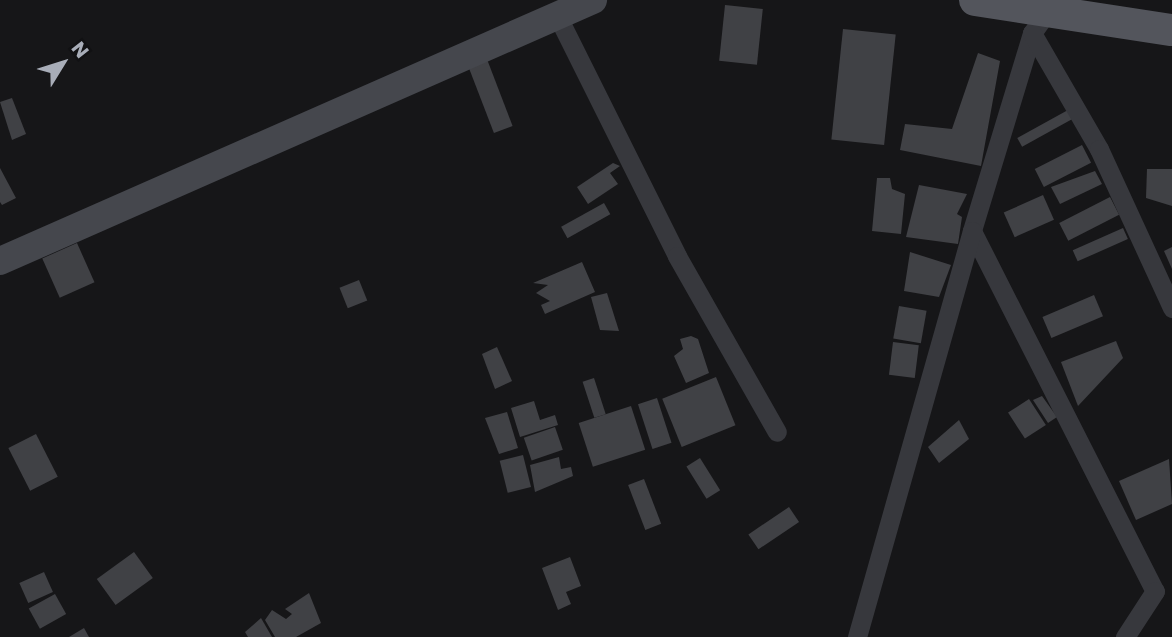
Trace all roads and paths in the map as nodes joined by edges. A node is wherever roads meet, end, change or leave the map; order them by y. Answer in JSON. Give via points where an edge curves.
{"nodes":[{"id":1,"x":593,"y":0,"type":"edge"},
{"id":2,"x":975,"y":0,"type":"edge"},
{"id":3,"x":556,"y":13,"type":"junction"},
{"id":4,"x":1040,"y":22,"type":"junction"},
{"id":5,"x":1172,"y":30,"type":"edge"},
{"id":6,"x":972,"y":231,"type":"junction"},
{"id":7,"x":0,"y":261,"type":"edge"},
{"id":8,"x":1172,"y":307,"type":"edge"},
{"id":9,"x":777,"y":432,"type":"dead end"},
{"id":10,"x":857,"y":637,"type":"edge"},
{"id":11,"x":1125,"y":637,"type":"edge"}],
"edges":[{"from":1,"to":3,"type":"main road"},
{"from":2,"to":4,"type":"main road"},
{"from":3,"to":7,"type":"main road"},
{"from":3,"to":9,"type":"street","via":[[677,256]]},
{"from":4,"to":5,"type":"main road"},
{"from":4,"to":6,"type":"street"},
{"from":4,"to":8,"type":"street"},
{"from":6,"to":10,"type":"street"},
{"from":6,"to":11,"type":"street","via":[[1155,591]]}]}
